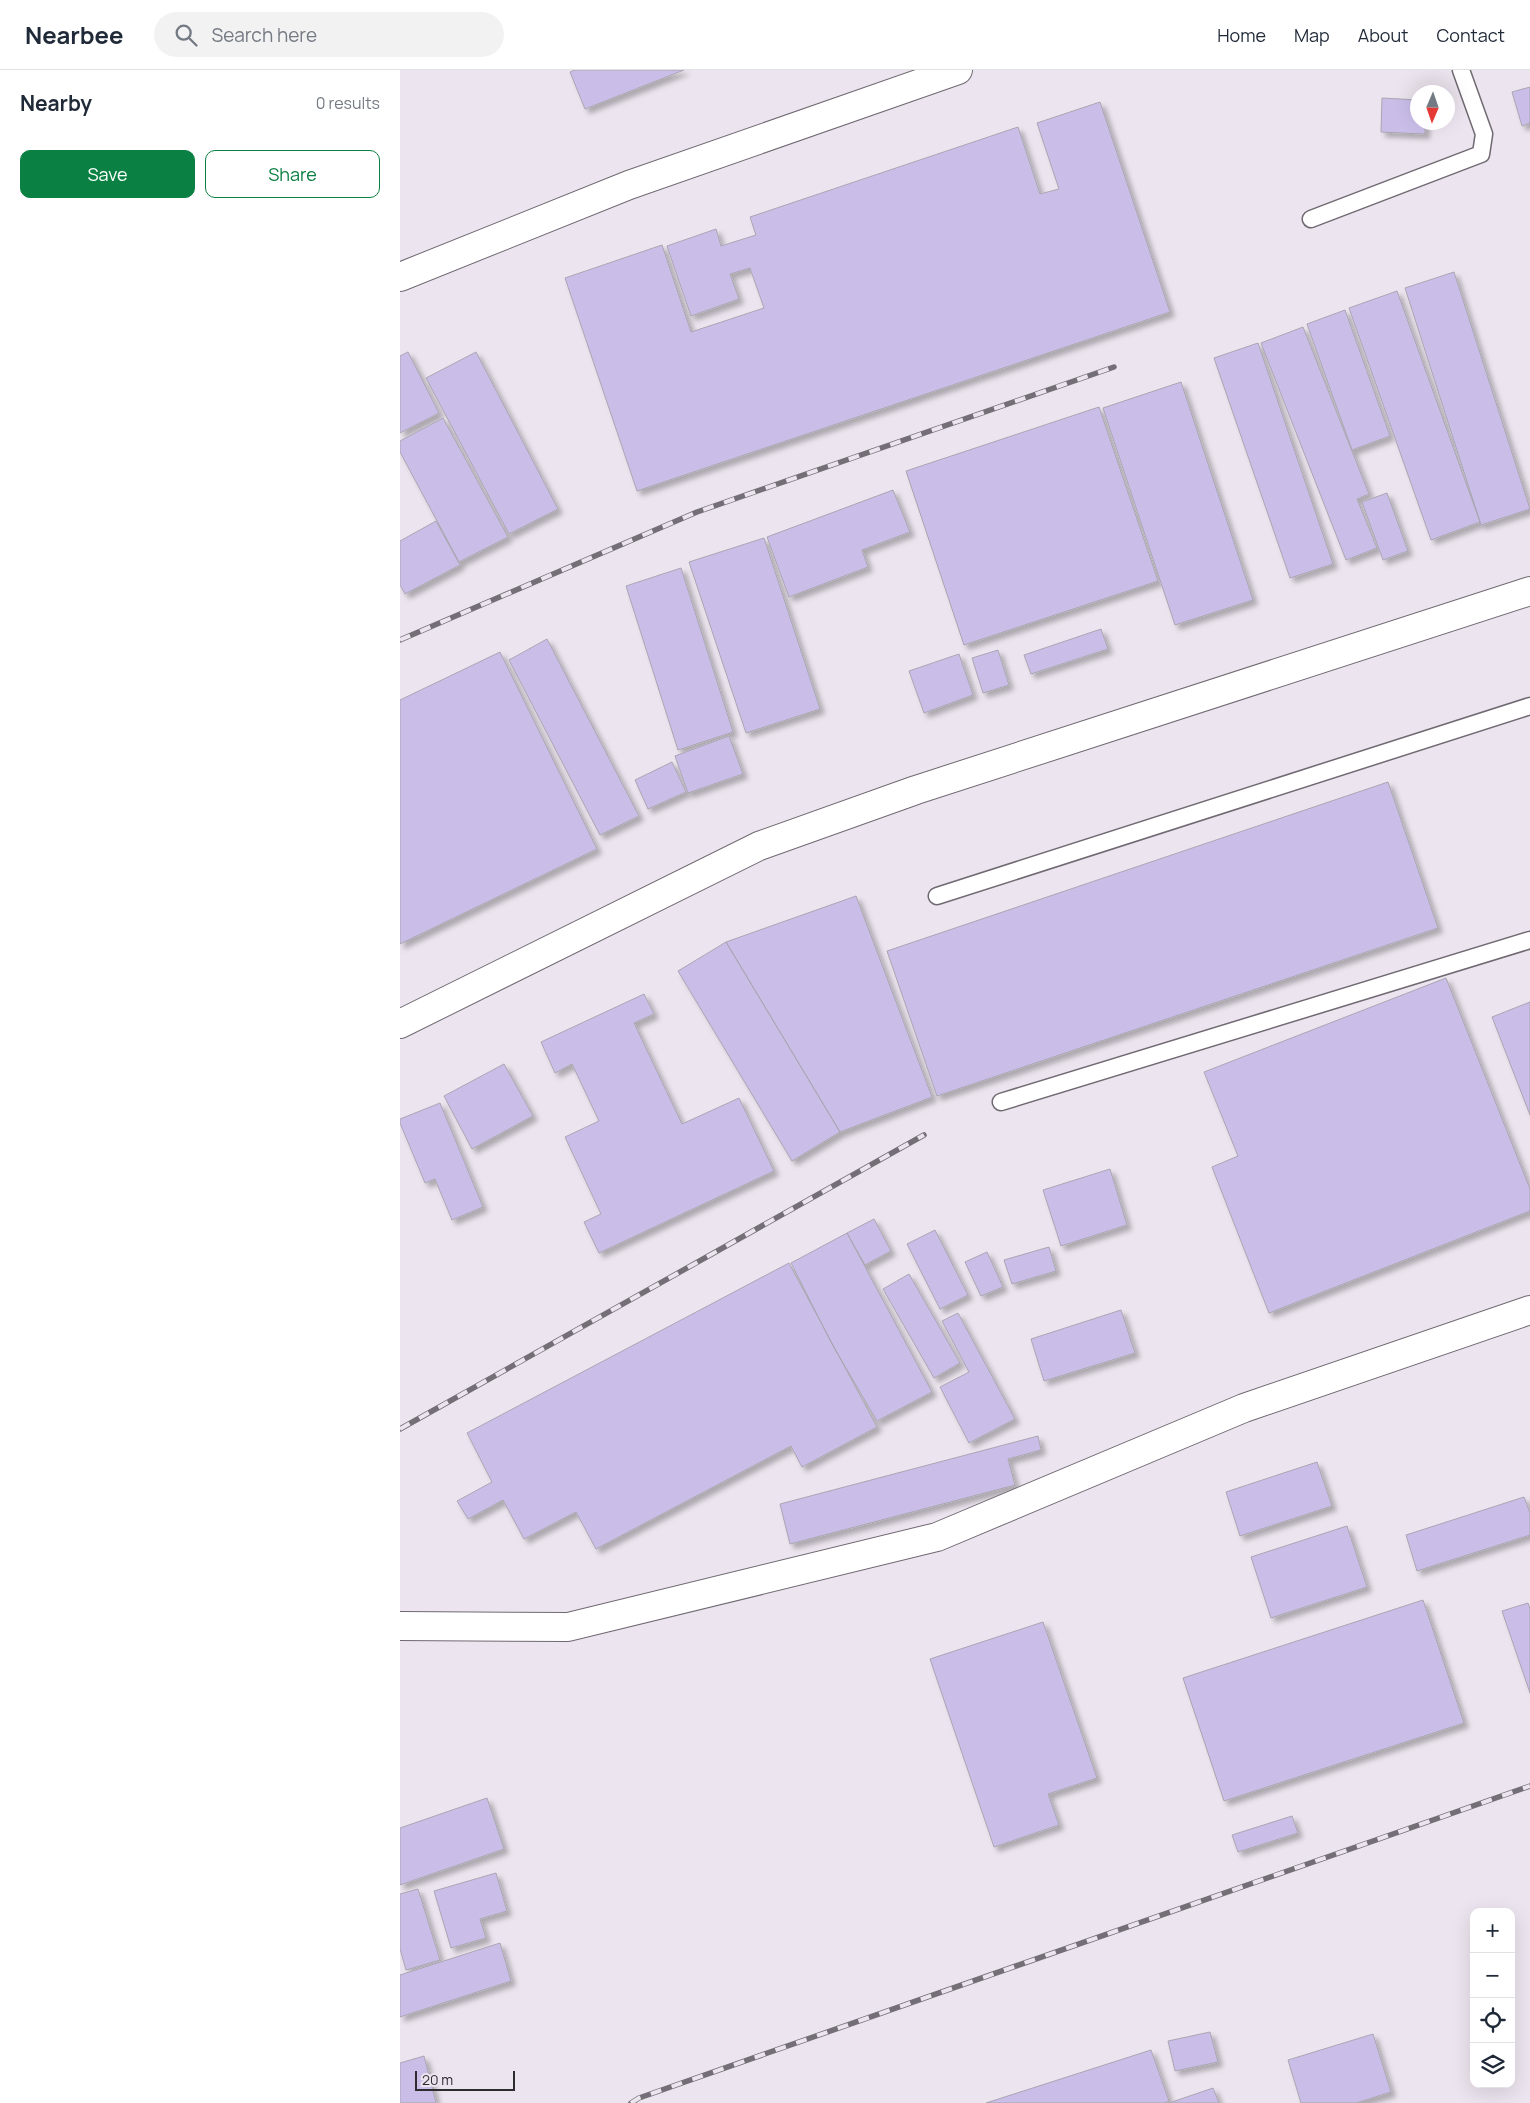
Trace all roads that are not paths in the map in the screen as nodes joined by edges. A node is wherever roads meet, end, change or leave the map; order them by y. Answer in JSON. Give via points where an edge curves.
{"nodes":[{"id":1,"x":958,"y":70,"type":"edge"},
{"id":2,"x":1461,"y":70,"type":"edge"},
{"id":3,"x":1311,"y":219,"type":"dead end"},
{"id":4,"x":400,"y":277,"type":"edge"},
{"id":5,"x":1530,"y":591,"type":"edge"},
{"id":6,"x":1530,"y":706,"type":"edge"},
{"id":7,"x":938,"y":896,"type":"dead end"},
{"id":8,"x":1530,"y":940,"type":"edge"},
{"id":9,"x":400,"y":1024,"type":"edge"},
{"id":10,"x":1001,"y":1102,"type":"dead end"},
{"id":11,"x":1530,"y":1310,"type":"edge"},
{"id":12,"x":400,"y":1626,"type":"edge"}],
"edges":[{"from":1,"to":4,"type":"street","via":[[629,185]]},
{"from":2,"to":3,"type":"lane","via":[[1484,134],[1481,154]]},
{"from":5,"to":9,"type":"street","via":[[916,790],[759,846]]},
{"from":6,"to":7,"type":"lane"},
{"from":8,"to":10,"type":"lane"},
{"from":11,"to":12,"type":"street","via":[[1244,1408],[937,1537],[568,1627]]}]}
